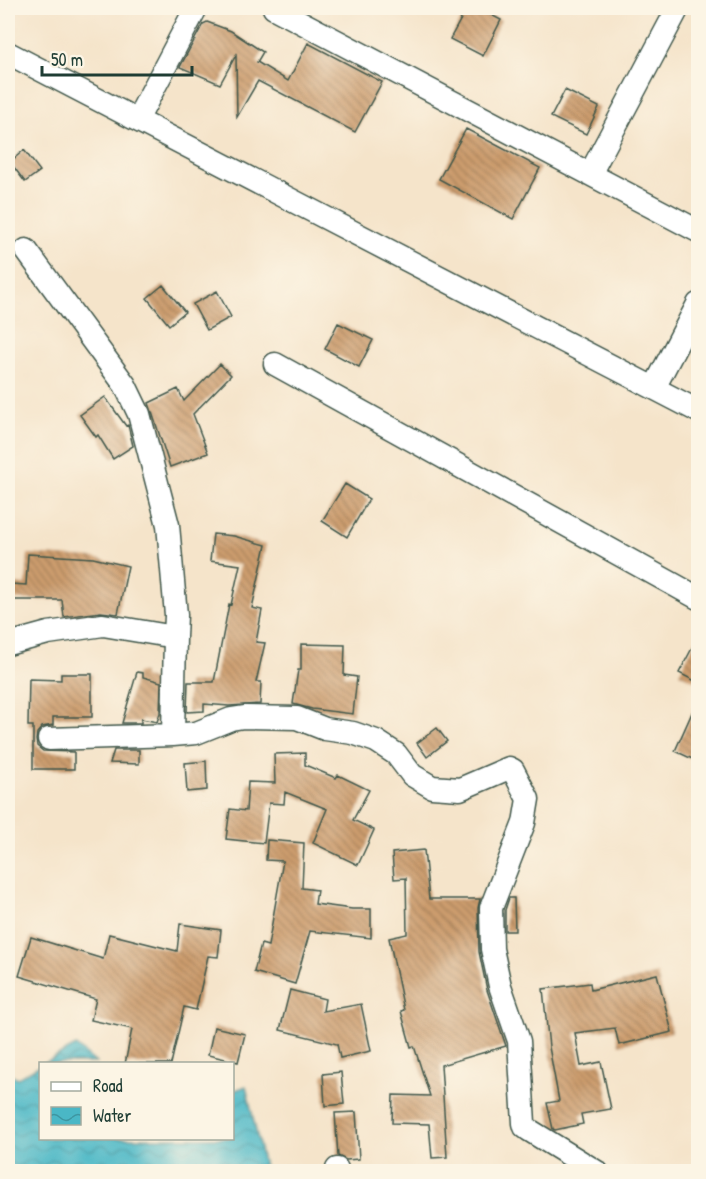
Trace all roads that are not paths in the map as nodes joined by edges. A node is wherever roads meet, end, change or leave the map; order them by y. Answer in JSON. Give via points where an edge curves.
{"nodes":[{"id":1,"x":196,"y":8,"type":"edge"},
{"id":2,"x":274,"y":8,"type":"edge"},
{"id":3,"x":678,"y":8,"type":"edge"},
{"id":4,"x":8,"y":53,"type":"edge"},
{"id":5,"x":137,"y":120,"type":"junction"},
{"id":6,"x":590,"y":174,"type":"junction"},
{"id":7,"x":699,"y":231,"type":"edge"},
{"id":8,"x":26,"y":250,"type":"dead end"},
{"id":9,"x":699,"y":304,"type":"edge"},
{"id":10,"x":275,"y":364,"type":"dead end"},
{"id":11,"x":654,"y":388,"type":"junction"},
{"id":12,"x":699,"y":411,"type":"edge"},
{"id":13,"x":699,"y":598,"type":"edge"},
{"id":14,"x":175,"y":637,"type":"junction"},
{"id":15,"x":8,"y":644,"type":"edge"},
{"id":16,"x":173,"y":735,"type":"junction"},
{"id":17,"x":50,"y":739,"type":"dead end"},
{"id":18,"x":597,"y":1172,"type":"edge"}],
"edges":[{"from":1,"to":5,"type":"street"},
{"from":2,"to":6,"type":"street"},
{"from":3,"to":6,"type":"street"},
{"from":4,"to":5,"type":"street"},
{"from":5,"to":11,"type":"street"},
{"from":6,"to":7,"type":"street"},
{"from":8,"to":14,"type":"street","via":[[125,385],[139,414],[168,525]]},
{"from":9,"to":11,"type":"street"},
{"from":10,"to":13,"type":"street"},
{"from":11,"to":12,"type":"street"},
{"from":14,"to":15,"type":"street","via":[[103,625]]},
{"from":14,"to":16,"type":"street"},
{"from":16,"to":17,"type":"street"},
{"from":16,"to":18,"type":"street","via":[[196,733],[244,717],[297,718],[376,741],[396,754],[412,775],[432,787],[460,789],[509,768],[513,770],[528,799],[524,823],[491,908],[492,949],[519,1041],[524,1123],[529,1130]]}]}
